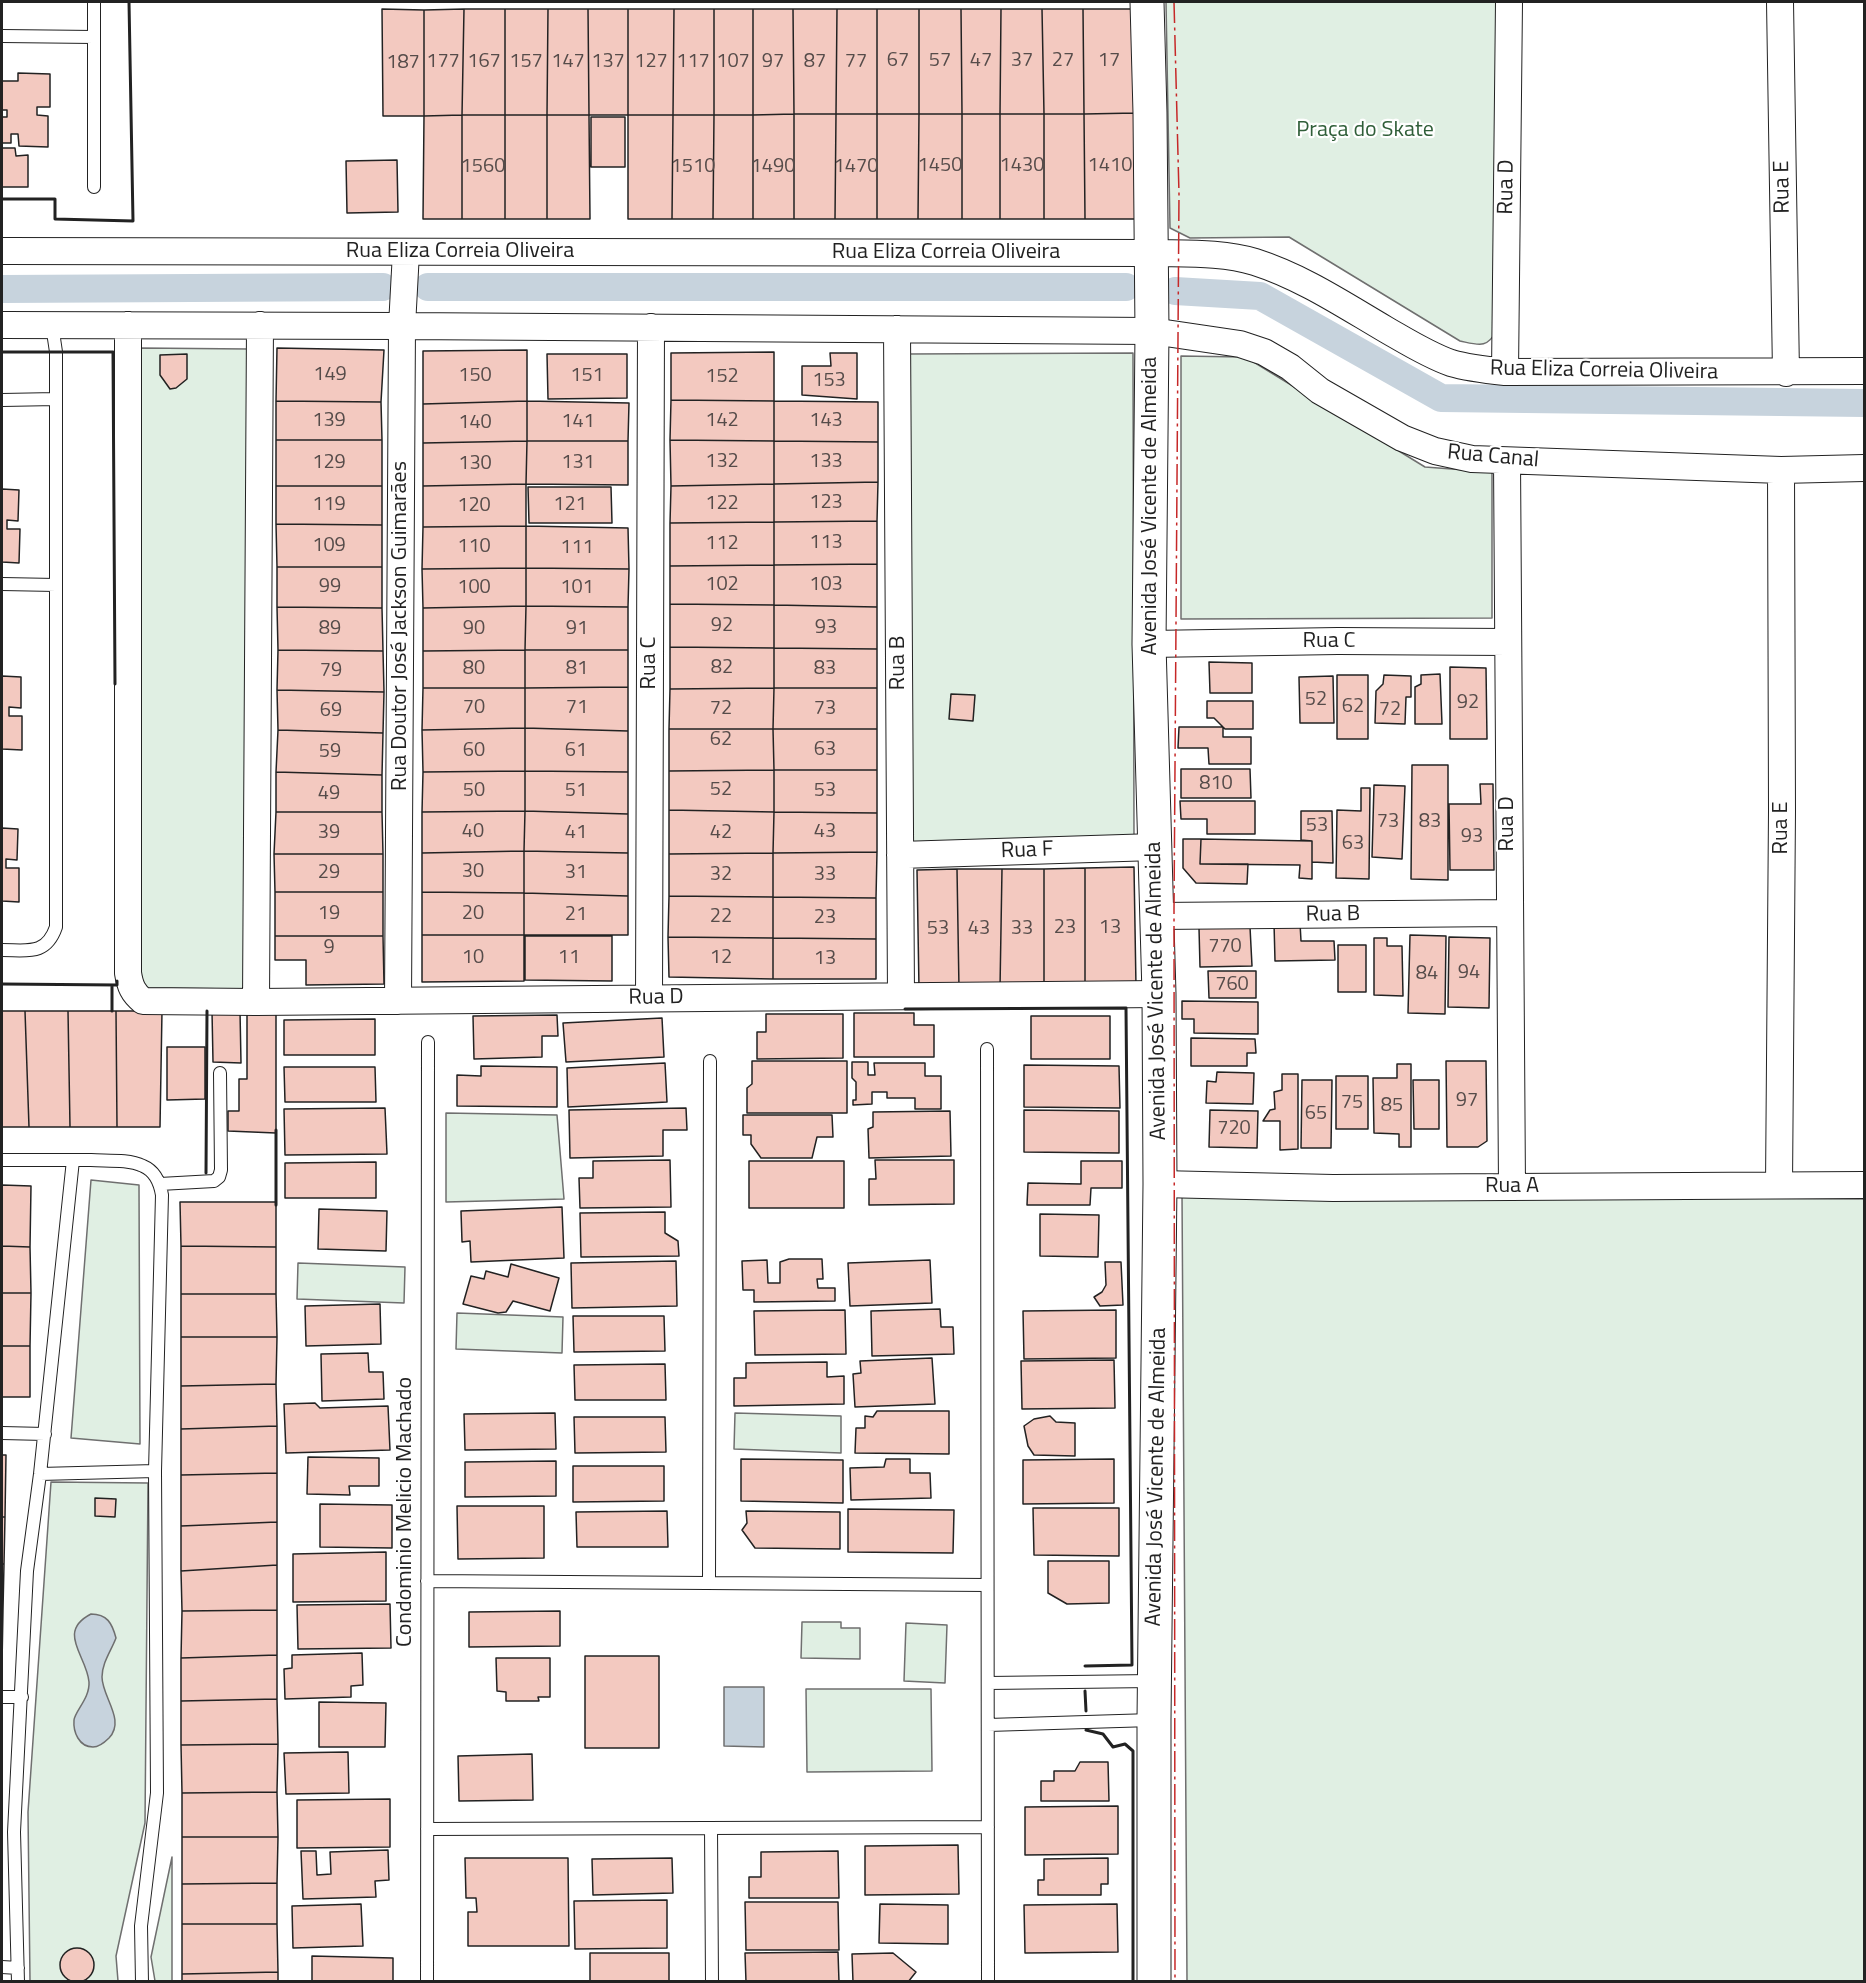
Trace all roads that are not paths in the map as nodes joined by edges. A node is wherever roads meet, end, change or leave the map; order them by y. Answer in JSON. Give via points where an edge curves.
{"nodes":[{"id":1,"x":94,"y":2,"type":"edge"},
{"id":2,"x":1148,"y":2,"type":"edge"},
{"id":3,"x":1509,"y":2,"type":"edge"},
{"id":4,"x":1780,"y":2,"type":"edge"},
{"id":5,"x":2,"y":36,"type":"edge"},
{"id":6,"x":94,"y":37,"type":"junction"},
{"id":7,"x":94,"y":187,"type":"dead end"},
{"id":8,"x":2,"y":251,"type":"edge"},
{"id":9,"x":406,"y":252,"type":"junction"},
{"id":10,"x":1151,"y":254,"type":"junction"},
{"id":11,"x":2,"y":325,"type":"edge"},
{"id":12,"x":52,"y":325,"type":"junction"},
{"id":13,"x":128,"y":325,"type":"junction"},
{"id":14,"x":260,"y":325,"type":"junction"},
{"id":15,"x":402,"y":326,"type":"junction"},
{"id":16,"x":651,"y":327,"type":"junction"},
{"id":17,"x":897,"y":330,"type":"junction"},
{"id":18,"x":1152,"y":331,"type":"junction"},
{"id":19,"x":1864,"y":371,"type":"edge"},
{"id":20,"x":1505,"y":372,"type":"junction"},
{"id":21,"x":1786,"y":373,"type":"junction"},
{"id":22,"x":56,"y":399,"type":"junction"},
{"id":23,"x":2,"y":400,"type":"edge"},
{"id":24,"x":1507,"y":461,"type":"junction"},
{"id":25,"x":1864,"y":468,"type":"edge"},
{"id":26,"x":1781,"y":470,"type":"junction"},
{"id":27,"x":2,"y":584,"type":"edge"},
{"id":28,"x":56,"y":585,"type":"junction"},
{"id":29,"x":1508,"y":642,"type":"junction"},
{"id":30,"x":1149,"y":644,"type":"junction"},
{"id":31,"x":1155,"y":847,"type":"junction"},
{"id":32,"x":900,"y":855,"type":"junction"},
{"id":33,"x":1509,"y":913,"type":"junction"},
{"id":34,"x":1157,"y":916,"type":"junction"},
{"id":35,"x":2,"y":950,"type":"edge"},
{"id":36,"x":1159,"y":994,"type":"junction"},
{"id":37,"x":901,"y":996,"type":"junction"},
{"id":38,"x":649,"y":998,"type":"junction"},
{"id":39,"x":398,"y":1001,"type":"junction"},
{"id":40,"x":256,"y":1002,"type":"junction"},
{"id":41,"x":428,"y":1042,"type":"dead end"},
{"id":42,"x":987,"y":1049,"type":"dead end"},
{"id":43,"x":711,"y":1061,"type":"dead end"},
{"id":44,"x":220,"y":1073,"type":"dead end"},
{"id":45,"x":2,"y":1160,"type":"edge"},
{"id":46,"x":73,"y":1160,"type":"junction"},
{"id":47,"x":160,"y":1184,"type":"junction"},
{"id":48,"x":1160,"y":1184,"type":"junction"},
{"id":49,"x":1779,"y":1185,"type":"junction"},
{"id":50,"x":1864,"y":1185,"type":"edge"},
{"id":51,"x":1512,"y":1187,"type":"junction"},
{"id":52,"x":2,"y":1433,"type":"edge"},
{"id":53,"x":45,"y":1434,"type":"junction"},
{"id":54,"x":155,"y":1471,"type":"junction"},
{"id":55,"x":40,"y":1474,"type":"junction"},
{"id":56,"x":428,"y":1581,"type":"junction"},
{"id":57,"x":709,"y":1583,"type":"junction"},
{"id":58,"x":987,"y":1585,"type":"junction"},
{"id":59,"x":1154,"y":1681,"type":"junction"},
{"id":60,"x":988,"y":1683,"type":"junction"},
{"id":61,"x":2,"y":1697,"type":"edge"},
{"id":62,"x":22,"y":1697,"type":"junction"},
{"id":63,"x":1154,"y":1719,"type":"junction"},
{"id":64,"x":988,"y":1725,"type":"junction"},
{"id":65,"x":988,"y":1827,"type":"junction"},
{"id":66,"x":711,"y":1828,"type":"junction"},
{"id":67,"x":427,"y":1829,"type":"junction"},
{"id":68,"x":2,"y":1968,"type":"edge"},
{"id":69,"x":18,"y":1968,"type":"junction"},
{"id":70,"x":18,"y":1982,"type":"edge"},
{"id":71,"x":142,"y":1982,"type":"edge"},
{"id":72,"x":427,"y":1982,"type":"edge"},
{"id":73,"x":711,"y":1982,"type":"edge"},
{"id":74,"x":988,"y":1982,"type":"edge"},
{"id":75,"x":1154,"y":1982,"type":"edge"}],
"edges":[{"from":1,"to":6,"type":"lane"},
{"from":2,"to":10,"type":"street","name":"Avenida José Vicente de Almeida"},
{"from":3,"to":20,"type":"street","name":"Rua D"},
{"from":4,"to":21,"type":"street","name":"Rua E"},
{"from":5,"to":6,"type":"lane"},
{"from":6,"to":7,"type":"lane"},
{"from":8,"to":9,"type":"street","name":"Rua Eliza Correia Oliveira"},
{"from":9,"to":10,"type":"street","name":"Rua Eliza Correia Oliveira"},
{"from":9,"to":15,"type":"street","name":"Rua Doutor José Jackson Guimarães"},
{"from":10,"to":18,"type":"street","name":"Avenida José Vicente de Almeida"},
{"from":10,"to":20,"type":"street","name":"Rua Eliza Correia Oliveira","via":[[1214,255],[1254,262],[1288,275],[1426,352],[1472,368]]},
{"from":11,"to":12,"type":"street"},
{"from":12,"to":13,"type":"street"},
{"from":12,"to":22,"type":"lane"},
{"from":13,"to":14,"type":"street"},
{"from":13,"to":40,"type":"street","name":"Rua D","via":[[129,985],[143,1001]]},
{"from":14,"to":15,"type":"street"},
{"from":14,"to":40,"type":"street"},
{"from":15,"to":16,"type":"street"},
{"from":15,"to":39,"type":"street","name":"Rua Doutor José Jackson Guimarães"},
{"from":16,"to":17,"type":"street"},
{"from":16,"to":38,"type":"street","name":"Rua C"},
{"from":17,"to":18,"type":"street"},
{"from":17,"to":32,"type":"street","name":"Rua B"},
{"from":18,"to":24,"type":"street","name":"Rua Canal","via":[[1264,352],[1320,391],[1402,438],[1436,452]]},
{"from":18,"to":30,"type":"street","name":"Avenida José Vicente de Almeida"},
{"from":19,"to":21,"type":"street","name":"Rua Eliza Correia Oliveira"},
{"from":20,"to":21,"type":"street","name":"Rua Eliza Correia Oliveira"},
{"from":22,"to":23,"type":"lane"},
{"from":22,"to":28,"type":"lane"},
{"from":24,"to":26,"type":"street","name":"Rua Canal"},
{"from":24,"to":29,"type":"street","name":"Rua D"},
{"from":25,"to":26,"type":"street","name":"Rua Canal"},
{"from":26,"to":49,"type":"street","name":"Rua E"},
{"from":27,"to":28,"type":"lane"},
{"from":28,"to":35,"type":"lane","via":[[56,927],[45,946]]},
{"from":29,"to":30,"type":"street","name":"Rua C"},
{"from":29,"to":33,"type":"street","name":"Rua D"},
{"from":30,"to":31,"type":"street","name":"Avenida José Vicente de Almeida"},
{"from":31,"to":32,"type":"street","name":"Rua F"},
{"from":31,"to":34,"type":"street","name":"Avenida José Vicente de Almeida"},
{"from":32,"to":37,"type":"street","name":"Rua B"},
{"from":33,"to":34,"type":"street","name":"Rua B"},
{"from":33,"to":51,"type":"street","name":"Rua D"},
{"from":34,"to":36,"type":"street","name":"Avenida José Vicente de Almeida"},
{"from":36,"to":37,"type":"street","name":"Rua D"},
{"from":36,"to":48,"type":"street","name":"Avenida José Vicente de Almeida"},
{"from":37,"to":38,"type":"street","name":"Rua D"},
{"from":38,"to":39,"type":"street","name":"Rua D"},
{"from":39,"to":40,"type":"street","name":"Rua D"},
{"from":41,"to":56,"type":"lane","name":"Condominio Melicio Machado"},
{"from":42,"to":58,"type":"lane"},
{"from":43,"to":57,"type":"lane"},
{"from":44,"to":47,"type":"lane","via":[[219,1178]]},
{"from":45,"to":46,"type":"lane"},
{"from":46,"to":47,"type":"lane","via":[[143,1166]]},
{"from":46,"to":53,"type":"lane"},
{"from":47,"to":54,"type":"lane"},
{"from":48,"to":51,"type":"street","name":"Rua A"},
{"from":48,"to":59,"type":"street","name":"Avenida José Vicente de Almeida"},
{"from":49,"to":50,"type":"street","name":"Rua A"},
{"from":49,"to":51,"type":"street","name":"Rua A"},
{"from":52,"to":53,"type":"lane"},
{"from":53,"to":55,"type":"lane"},
{"from":54,"to":55,"type":"lane"},
{"from":54,"to":71,"type":"lane","via":[[158,1793],[141,1926]]},
{"from":55,"to":62,"type":"lane","via":[[27,1571]]},
{"from":56,"to":57,"type":"lane"},
{"from":56,"to":67,"type":"lane","name":"Condominio Melicio Machado"},
{"from":57,"to":58,"type":"lane"},
{"from":58,"to":60,"type":"lane"},
{"from":59,"to":60,"type":"lane"},
{"from":59,"to":63,"type":"street","name":"Avenida José Vicente de Almeida"},
{"from":60,"to":64,"type":"lane"},
{"from":61,"to":62,"type":"lane"},
{"from":62,"to":69,"type":"lane","via":[[14,1832]]},
{"from":63,"to":64,"type":"lane"},
{"from":63,"to":75,"type":"street","name":"Avenida José Vicente de Almeida"},
{"from":64,"to":65,"type":"lane"},
{"from":65,"to":66,"type":"lane"},
{"from":65,"to":74,"type":"lane"},
{"from":66,"to":67,"type":"lane"},
{"from":66,"to":73,"type":"lane"},
{"from":67,"to":72,"type":"lane","name":"Condominio Melicio Machado"},
{"from":68,"to":69,"type":"lane"},
{"from":69,"to":70,"type":"lane"}]}
